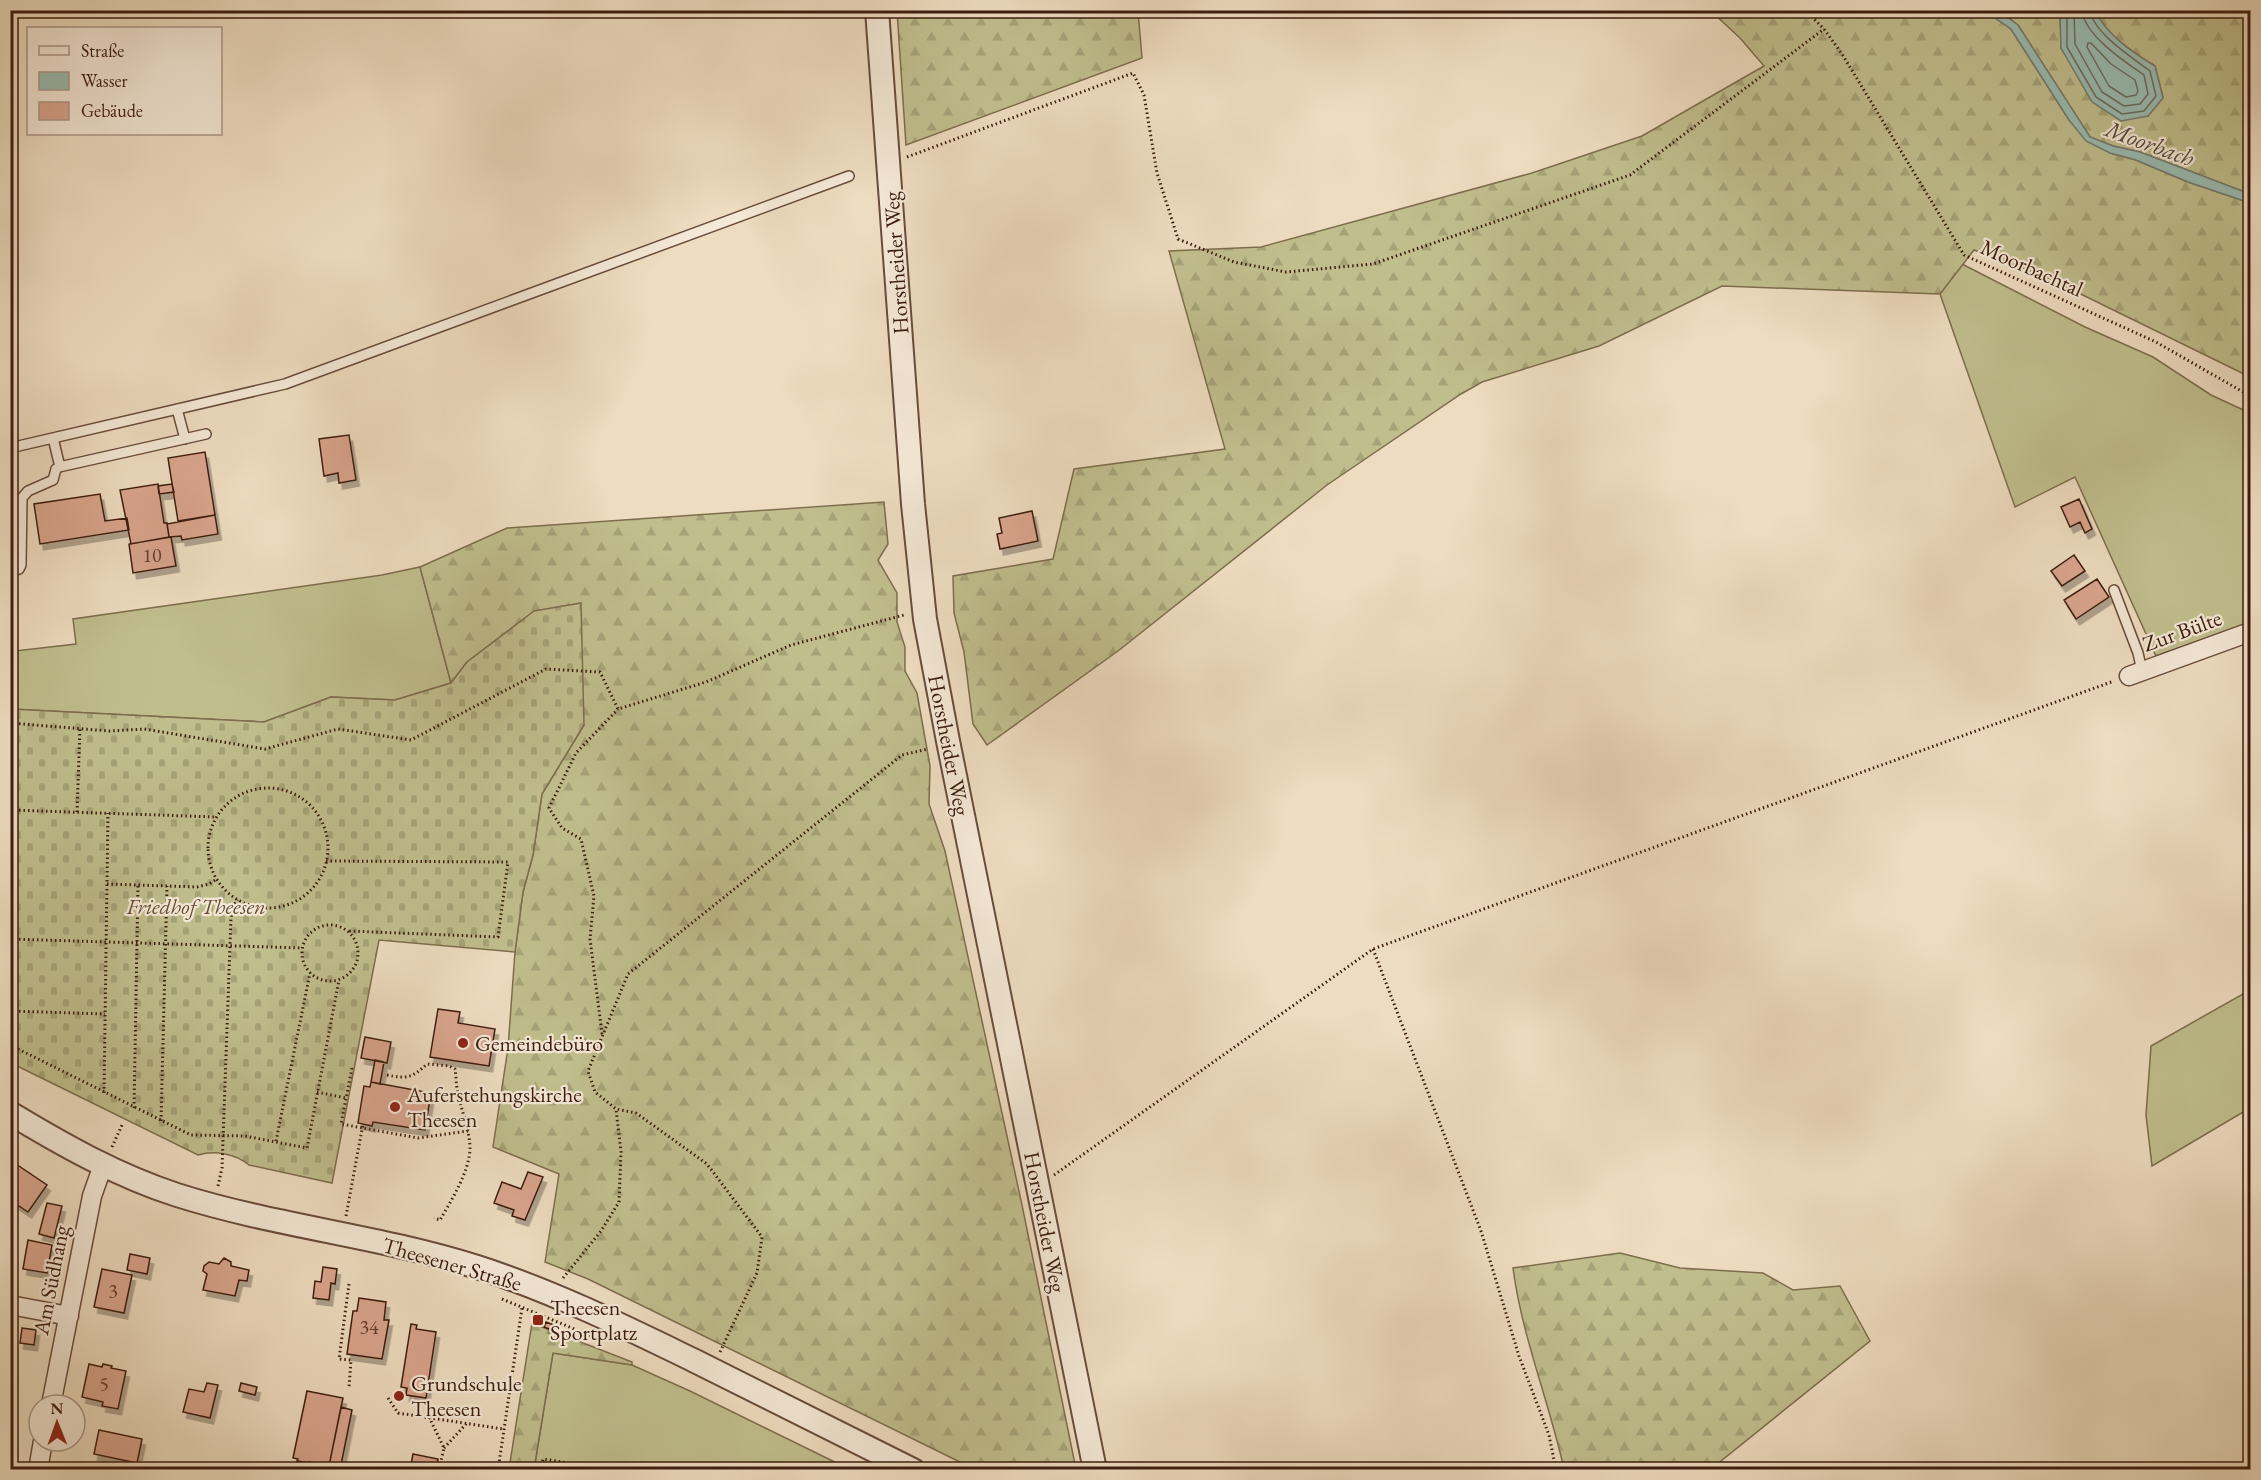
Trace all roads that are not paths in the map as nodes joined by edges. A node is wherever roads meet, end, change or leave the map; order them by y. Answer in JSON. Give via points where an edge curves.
{"nodes":[{"id":1,"x":877,"y":10,"type":"edge"},
{"id":2,"x":849,"y":176,"type":"dead end"},
{"id":3,"x":177,"y":409,"type":"junction"},
{"id":4,"x":207,"y":434,"type":"dead end"},
{"id":5,"x":53,"y":438,"type":"junction"},
{"id":6,"x":185,"y":439,"type":"junction"},
{"id":7,"x":10,"y":448,"type":"edge"},
{"id":8,"x":60,"y":467,"type":"junction"},
{"id":9,"x":10,"y":572,"type":"edge"},
{"id":10,"x":2114,"y":590,"type":"dead end"},
{"id":11,"x":2250,"y":632,"type":"edge"},
{"id":12,"x":2135,"y":673,"type":"joint"},
{"id":13,"x":10,"y":1113,"type":"edge"},
{"id":14,"x":103,"y":1165,"type":"junction"},
{"id":15,"x":10,"y":1305,"type":"edge"},
{"id":16,"x":69,"y":1316,"type":"junction"},
{"id":17,"x":53,"y":1393,"type":"edge"},
{"id":18,"x":42,"y":1453,"type":"edge"},
{"id":19,"x":38,"y":1470,"type":"edge"},
{"id":20,"x":913,"y":1470,"type":"edge"},
{"id":21,"x":1095,"y":1470,"type":"edge"}],
"edges":[{"from":1,"to":21,"type":"street","name":"Horstheider Weg","via":[[924,610]]},
{"from":2,"to":3,"type":"lane","via":[[285,384]]},
{"from":3,"to":5,"type":"lane"},
{"from":3,"to":6,"type":"lane"},
{"from":4,"to":6,"type":"lane"},
{"from":5,"to":7,"type":"lane"},
{"from":5,"to":8,"type":"lane"},
{"from":6,"to":8,"type":"lane"},
{"from":8,"to":9,"type":"lane","via":[[53,480],[28,491],[22,498],[21,565]]},
{"from":10,"to":12,"type":"lane","via":[[2138,653]]},
{"from":11,"to":12,"type":"street","name":"Zur Bülte"},
{"from":13,"to":14,"type":"street","name":"Theesener Straße"},
{"from":14,"to":16,"type":"street","name":"Am Südhang","via":[[92,1196]]},
{"from":14,"to":20,"type":"street","name":"Theesener Straße","via":[[213,1205],[468,1264],[526,1284],[623,1326]]},
{"from":15,"to":16,"type":"street"},
{"from":16,"to":17,"type":"street","name":"Am Südhang"},
{"from":18,"to":19,"type":"street"}]}
